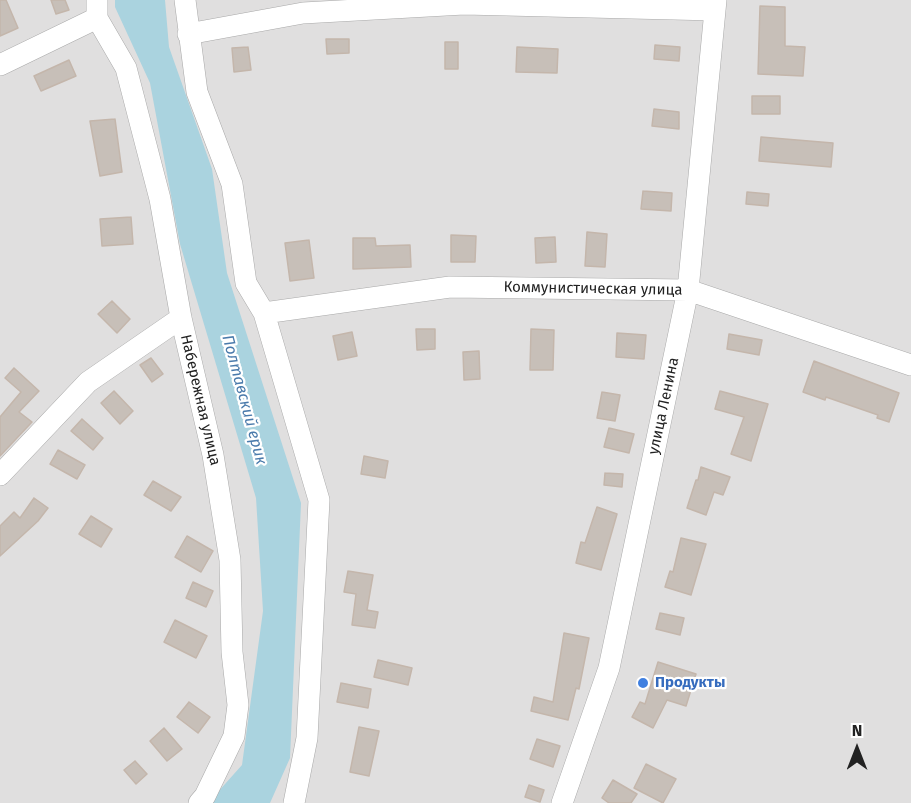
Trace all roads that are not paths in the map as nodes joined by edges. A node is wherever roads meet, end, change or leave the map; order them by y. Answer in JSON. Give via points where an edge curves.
{"nodes":[{"id":1,"x":185,"y":0,"type":"edge"},
{"id":2,"x":464,"y":2,"type":"edge"},
{"id":3,"x":715,"y":5,"type":"edge"},
{"id":4,"x":97,"y":9,"type":"edge"},
{"id":5,"x":188,"y":34,"type":"junction"},
{"id":6,"x":0,"y":64,"type":"edge"},
{"id":7,"x":688,"y":291,"type":"junction"},
{"id":8,"x":264,"y":313,"type":"junction"},
{"id":9,"x":181,"y":318,"type":"junction"},
{"id":10,"x":911,"y":365,"type":"edge"},
{"id":11,"x":0,"y":476,"type":"edge"},
{"id":12,"x":199,"y":803,"type":"edge"},
{"id":13,"x":294,"y":803,"type":"edge"},
{"id":14,"x":562,"y":803,"type":"edge"}],
"edges":[{"from":1,"to":5,"type":"street"},
{"from":2,"to":3,"type":"street"},
{"from":2,"to":5,"type":"street","via":[[303,13]]},
{"from":3,"to":7,"type":"street","name":"улица Ленина"},
{"from":4,"to":6,"type":"street"},
{"from":4,"to":9,"type":"street","name":"Набережная улица","via":[[126,68],[160,198]]},
{"from":5,"to":8,"type":"street","via":[[197,92],[232,184],[246,283]]},
{"from":7,"to":8,"type":"street","name":"Коммунистическая улица","via":[[450,287]]},
{"from":7,"to":10,"type":"street","name":"Коммунистическая улица"},
{"from":7,"to":14,"type":"street","name":"улица Ленина","via":[[609,668]]},
{"from":8,"to":13,"type":"street","via":[[319,500],[307,738]]},
{"from":9,"to":11,"type":"street","via":[[88,382]]},
{"from":9,"to":12,"type":"street","name":"Набережная улица","via":[[213,455],[230,560],[232,652],[238,705],[234,736]]}]}
